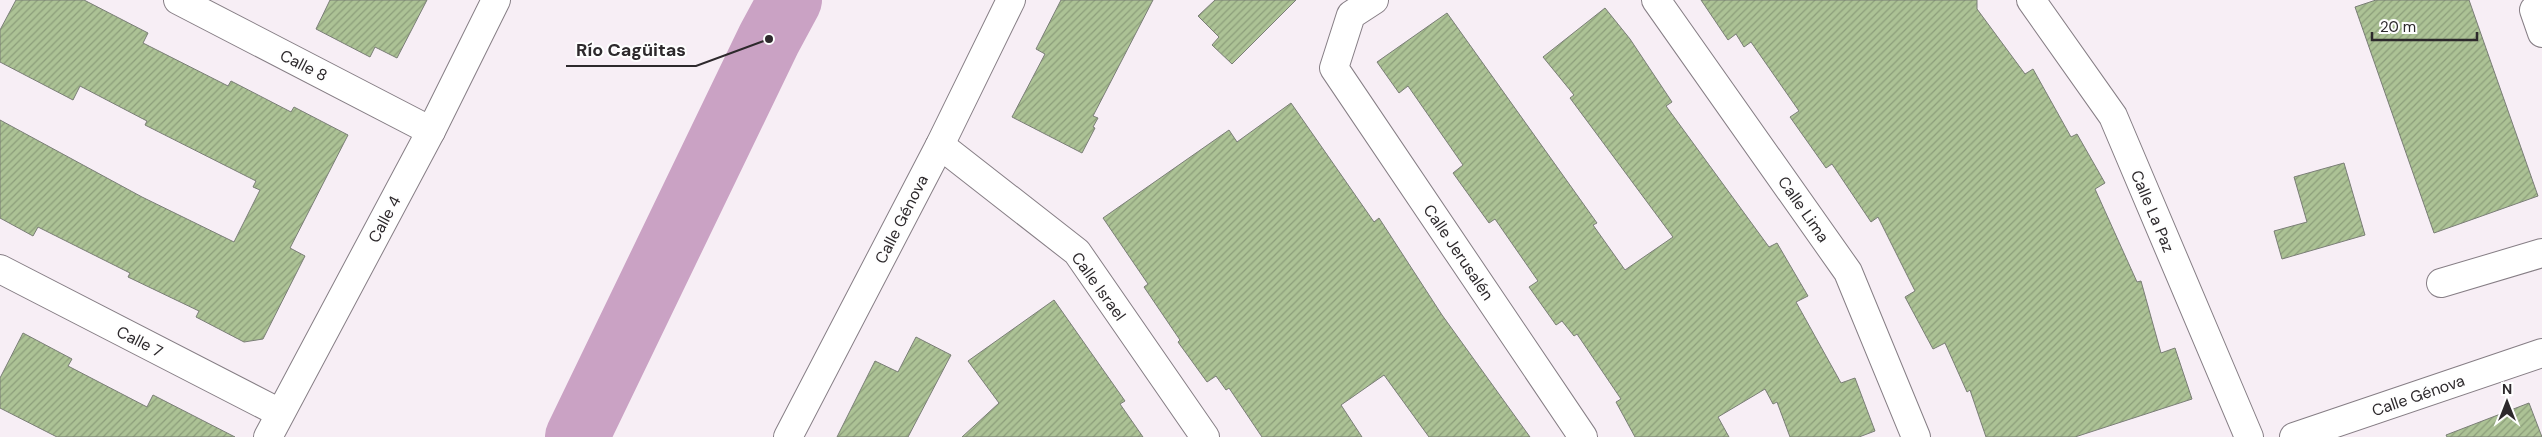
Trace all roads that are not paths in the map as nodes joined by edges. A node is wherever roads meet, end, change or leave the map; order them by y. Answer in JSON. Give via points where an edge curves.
{"nodes":[{"id":1,"x":178,"y":0,"type":"edge"},
{"id":2,"x":496,"y":0,"type":"edge"},
{"id":3,"x":1011,"y":0,"type":"edge"},
{"id":4,"x":1374,"y":0,"type":"edge"},
{"id":5,"x":1656,"y":0,"type":"edge"},
{"id":6,"x":2031,"y":0,"type":"edge"},
{"id":7,"x":431,"y":131,"type":"junction"},
{"id":8,"x":940,"y":145,"type":"junction"},
{"id":9,"x":2542,"y":253,"type":"edge"},
{"id":10,"x":0,"y":269,"type":"edge"},
{"id":11,"x":2441,"y":283,"type":"dead end"},
{"id":12,"x":2542,"y":353,"type":"edge"},
{"id":13,"x":280,"y":413,"type":"junction"},
{"id":14,"x":268,"y":437,"type":"edge"},
{"id":15,"x":788,"y":437,"type":"edge"},
{"id":16,"x":1205,"y":437,"type":"edge"},
{"id":17,"x":1583,"y":437,"type":"edge"},
{"id":18,"x":1916,"y":437,"type":"edge"},
{"id":19,"x":2249,"y":437,"type":"edge"},
{"id":20,"x":2294,"y":437,"type":"edge"}],
"edges":[{"from":1,"to":7,"type":"street","name":"Calle 8"},
{"from":2,"to":7,"type":"street","name":"Calle 4"},
{"from":3,"to":8,"type":"street","name":"Calle Génova"},
{"from":4,"to":17,"type":"street","name":"Calle Jerusalén","via":[[1351,15],[1334,68]]},
{"from":5,"to":18,"type":"street","name":"Calle Lima","via":[[1848,272]]},
{"from":6,"to":19,"type":"street","name":"Calle La Paz","via":[[2113,116]]},
{"from":7,"to":13,"type":"street","name":"Calle 4"},
{"from":8,"to":15,"type":"street","name":"Calle Génova"},
{"from":8,"to":16,"type":"street","name":"Calle Israel","via":[[1077,252]]},
{"from":9,"to":11,"type":"street"},
{"from":10,"to":13,"type":"street","name":"Calle 7"},
{"from":12,"to":20,"type":"street","name":"Calle Génova"},
{"from":13,"to":14,"type":"street","name":"Calle 4"}]}
